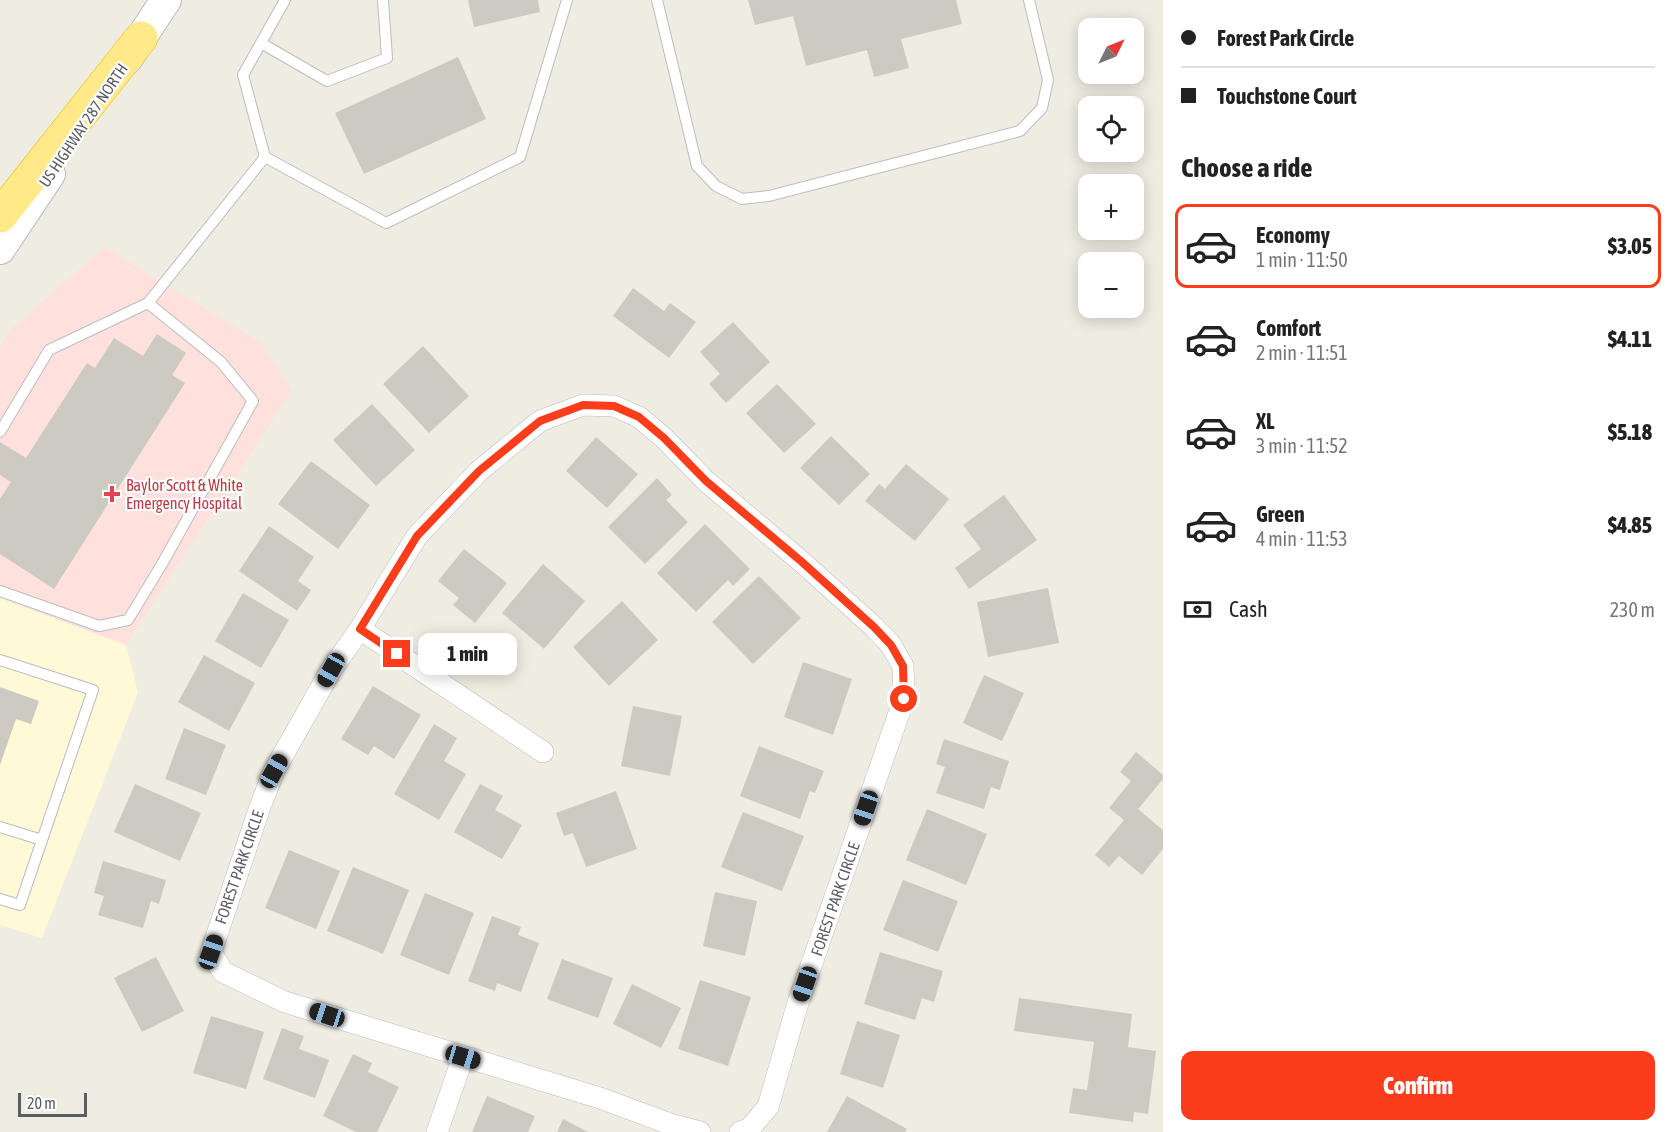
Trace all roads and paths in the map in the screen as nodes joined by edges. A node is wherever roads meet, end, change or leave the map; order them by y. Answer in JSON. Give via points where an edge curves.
{"nodes":[{"id":1,"x":166,"y":0,"type":"edge"},
{"id":2,"x":285,"y":0,"type":"edge"},
{"id":3,"x":383,"y":0,"type":"edge"},
{"id":4,"x":567,"y":0,"type":"edge"},
{"id":5,"x":657,"y":0,"type":"edge"},
{"id":6,"x":1029,"y":0,"type":"edge"},
{"id":7,"x":141,"y":38,"type":"junction"},
{"id":8,"x":261,"y":43,"type":"junction"},
{"id":9,"x":266,"y":157,"type":"junction"},
{"id":10,"x":0,"y":216,"type":"edge"},
{"id":11,"x":0,"y":249,"type":"edge"},
{"id":12,"x":148,"y":303,"type":"junction"},
{"id":13,"x":0,"y":432,"type":"edge"},
{"id":14,"x":0,"y":591,"type":"edge"},
{"id":15,"x":360,"y":629,"type":"junction"},
{"id":16,"x":0,"y":660,"type":"edge"},
{"id":17,"x":543,"y":752,"type":"dead end"},
{"id":18,"x":0,"y":827,"type":"edge"},
{"id":19,"x":42,"y":840,"type":"junction"},
{"id":20,"x":0,"y":899,"type":"edge"},
{"id":21,"x":463,"y":1057,"type":"junction"},
{"id":22,"x":437,"y":1132,"type":"edge"},
{"id":23,"x":700,"y":1132,"type":"edge"},
{"id":24,"x":740,"y":1132,"type":"edge"}],
"edges":[{"from":1,"to":7,"type":"main road","name":"US HIGHWAY 287 NORTH"},
{"from":2,"to":8,"type":"lane"},
{"from":3,"to":8,"type":"lane","via":[[387,58],[327,81]]},
{"from":4,"to":9,"type":"lane","via":[[520,157],[386,223]]},
{"from":5,"to":6,"type":"lane","via":[[697,166],[717,186],[742,199],[769,196],[1020,131],[1042,108],[1048,81]]},
{"from":7,"to":10,"type":"highway"},
{"from":7,"to":11,"type":"main road","name":"US HIGHWAY 287 NORTH"},
{"from":8,"to":9,"type":"lane","via":[[243,75]]},
{"from":9,"to":12,"type":"lane"},
{"from":12,"to":13,"type":"lane","via":[[49,350]]},
{"from":12,"to":14,"type":"lane","via":[[221,362],[253,401],[128,620],[99,626]]},
{"from":15,"to":17,"type":"street"},
{"from":15,"to":21,"type":"street","name":"FOREST PARK CIRCLE","via":[[331,670],[274,771],[211,952],[223,972],[285,1002]]},
{"from":15,"to":24,"type":"street","name":"FOREST PARK CIRCLE","via":[[417,536],[479,471],[540,421],[583,405],[614,406],[639,417],[891,645],[903,666],[904,699],[798,1005],[768,1107],[749,1129]]},
{"from":16,"to":19,"type":"lane","via":[[93,690]]},
{"from":18,"to":19,"type":"lane"},
{"from":19,"to":20,"type":"lane","via":[[20,905]]},
{"from":21,"to":22,"type":"street"},
{"from":21,"to":23,"type":"street","name":"FOREST PARK CIRCLE"}]}
